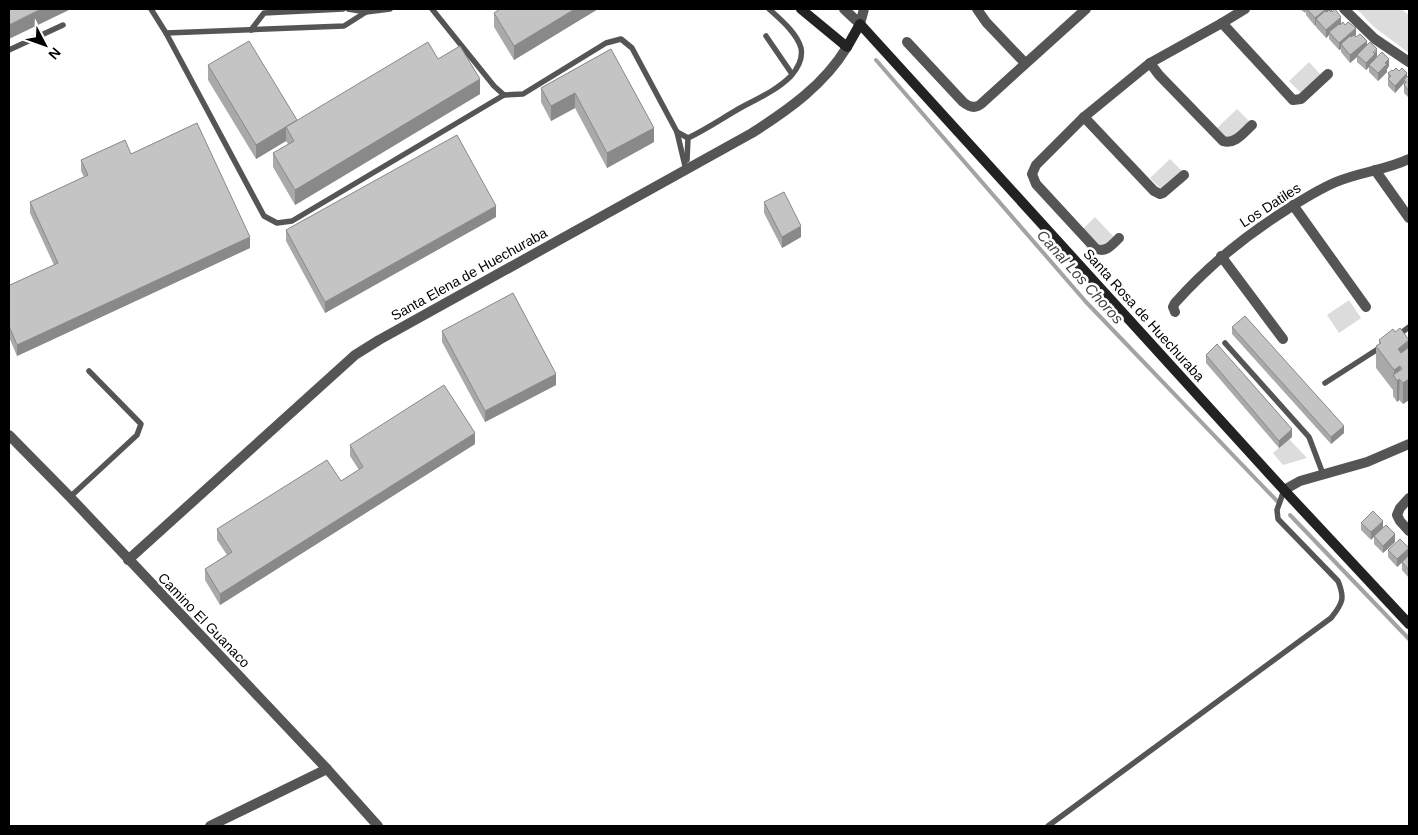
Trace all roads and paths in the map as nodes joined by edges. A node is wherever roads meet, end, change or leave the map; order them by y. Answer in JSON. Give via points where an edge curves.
{"nodes":[{"id":1,"x":151,"y":9,"type":"edge"},
{"id":2,"x":343,"y":9,"type":"edge"},
{"id":3,"x":348,"y":9,"type":"edge"},
{"id":4,"x":390,"y":9,"type":"edge"},
{"id":5,"x":432,"y":9,"type":"edge"},
{"id":6,"x":770,"y":9,"type":"edge"},
{"id":7,"x":801,"y":9,"type":"edge"},
{"id":8,"x":844,"y":9,"type":"edge"},
{"id":9,"x":864,"y":9,"type":"edge"},
{"id":10,"x":977,"y":9,"type":"edge"},
{"id":11,"x":1245,"y":9,"type":"edge"},
{"id":12,"x":1344,"y":9,"type":"edge"},
{"id":13,"x":1080,"y":11,"type":"edge"},
{"id":14,"x":366,"y":12,"type":"junction"},
{"id":15,"x":1222,"y":23,"type":"junction"},
{"id":16,"x":860,"y":24,"type":"junction"},
{"id":17,"x":63,"y":26,"type":"dead end"},
{"id":18,"x":251,"y":30,"type":"junction"},
{"id":19,"x":166,"y":33,"type":"junction"},
{"id":20,"x":766,"y":36,"type":"dead end"},
{"id":21,"x":908,"y":42,"type":"dead end"},
{"id":22,"x":847,"y":47,"type":"junction"},
{"id":23,"x":9,"y":50,"type":"edge"},
{"id":24,"x":1409,"y":62,"type":"edge"},
{"id":25,"x":1025,"y":63,"type":"junction"},
{"id":26,"x":1150,"y":63,"type":"junction"},
{"id":27,"x":792,"y":74,"type":"junction"},
{"id":28,"x":1328,"y":74,"type":"dead end"},
{"id":29,"x":504,"y":95,"type":"junction"},
{"id":30,"x":1084,"y":117,"type":"junction"},
{"id":31,"x":1252,"y":125,"type":"dead end"},
{"id":32,"x":677,"y":132,"type":"junction"},
{"id":33,"x":688,"y":138,"type":"junction"},
{"id":34,"x":1409,"y":159,"type":"edge"},
{"id":35,"x":687,"y":169,"type":"junction"},
{"id":36,"x":1375,"y":170,"type":"junction"},
{"id":37,"x":1184,"y":175,"type":"dead end"},
{"id":38,"x":1293,"y":205,"type":"junction"},
{"id":39,"x":1409,"y":218,"type":"edge"},
{"id":40,"x":1119,"y":238,"type":"dead end"},
{"id":41,"x":1221,"y":256,"type":"junction"},
{"id":42,"x":1366,"y":307,"type":"dead end"},
{"id":43,"x":1175,"y":312,"type":"dead end"},
{"id":44,"x":1409,"y":327,"type":"edge"},
{"id":45,"x":1393,"y":338,"type":"edge"},
{"id":46,"x":1283,"y":340,"type":"dead end"},
{"id":47,"x":1224,"y":343,"type":"dead end"},
{"id":48,"x":1385,"y":344,"type":"edge"},
{"id":49,"x":88,"y":371,"type":"dead end"},
{"id":50,"x":1325,"y":383,"type":"dead end"},
{"id":51,"x":9,"y":435,"type":"edge"},
{"id":52,"x":1409,"y":444,"type":"edge"},
{"id":53,"x":1323,"y":474,"type":"junction"},
{"id":54,"x":1284,"y":490,"type":"junction"},
{"id":55,"x":70,"y":497,"type":"junction"},
{"id":56,"x":1409,"y":498,"type":"edge"},
{"id":57,"x":1409,"y":531,"type":"edge"},
{"id":58,"x":128,"y":560,"type":"junction"},
{"id":59,"x":1409,"y":624,"type":"edge"},
{"id":60,"x":327,"y":769,"type":"junction"},
{"id":61,"x":210,"y":826,"type":"edge"},
{"id":62,"x":378,"y":826,"type":"edge"},
{"id":63,"x":1048,"y":826,"type":"edge"}],
"edges":[{"from":1,"to":19,"type":"lane"},
{"from":2,"to":18,"type":"lane","via":[[264,13]]},
{"from":3,"to":14,"type":"lane"},
{"from":4,"to":14,"type":"lane"},
{"from":5,"to":29,"type":"lane"},
{"from":6,"to":27,"type":"lane","via":[[800,45],[802,54]]},
{"from":7,"to":22,"type":"street"},
{"from":8,"to":16,"type":"street","name":"Santa Rosa de Huechuraba"},
{"from":9,"to":16,"type":"street"},
{"from":10,"to":25,"type":"street"},
{"from":11,"to":15,"type":"street"},
{"from":12,"to":24,"type":"street","via":[[1375,39]]},
{"from":13,"to":25,"type":"street"},
{"from":14,"to":18,"type":"lane","via":[[344,26]]},
{"from":15,"to":26,"type":"street"},
{"from":15,"to":28,"type":"street","via":[[1293,100],[1301,98]]},
{"from":16,"to":22,"type":"street"},
{"from":16,"to":54,"type":"street","name":"Santa Rosa de Huechuraba"},
{"from":17,"to":23,"type":"lane"},
{"from":18,"to":19,"type":"lane"},
{"from":19,"to":29,"type":"lane","via":[[264,216],[277,223],[292,222]]},
{"from":20,"to":27,"type":"lane"},
{"from":21,"to":25,"type":"street","via":[[963,102],[972,107],[981,104]]},
{"from":22,"to":35,"type":"street","name":"Santa Elena de Huechuraba","via":[[830,71],[783,114]]},
{"from":26,"to":30,"type":"street"},
{"from":26,"to":31,"type":"street","via":[[1223,141],[1235,140]]},
{"from":27,"to":33,"type":"lane","via":[[777,87]]},
{"from":29,"to":32,"type":"lane","via":[[523,94],[606,43],[621,39],[632,48]]},
{"from":30,"to":37,"type":"street","via":[[1154,191],[1163,193]]},
{"from":30,"to":40,"type":"street","via":[[1036,165],[1033,178],[1098,249],[1104,251]]},
{"from":32,"to":33,"type":"lane"},
{"from":32,"to":35,"type":"lane"},
{"from":33,"to":35,"type":"lane"},
{"from":34,"to":36,"type":"street","name":"Los Datiles"},
{"from":35,"to":58,"type":"street","name":"Santa Elena de Huechuraba","via":[[367,347]]},
{"from":36,"to":38,"type":"street","name":"Los Datiles","via":[[1335,182]]},
{"from":36,"to":39,"type":"street"},
{"from":38,"to":41,"type":"street","name":"Los Datiles"},
{"from":38,"to":42,"type":"street"},
{"from":41,"to":43,"type":"street","name":"Los Datiles","via":[[1175,303]]},
{"from":41,"to":46,"type":"street"},
{"from":44,"to":45,"type":"lane"},
{"from":47,"to":53,"type":"lane","via":[[1309,437]]},
{"from":48,"to":50,"type":"lane"},
{"from":49,"to":55,"type":"lane","via":[[141,424],[137,435]]},
{"from":51,"to":55,"type":"street","name":"Camino El Guanaco"},
{"from":52,"to":53,"type":"street","via":[[1367,462]]},
{"from":53,"to":54,"type":"street"},
{"from":54,"to":59,"type":"street","name":"Santa Rosa de Huechuraba"},
{"from":54,"to":63,"type":"lane","via":[[1277,510],[1278,518],[1338,580],[1342,600],[1332,618]]},
{"from":55,"to":58,"type":"street","name":"Camino El Guanaco"},
{"from":56,"to":57,"type":"street","via":[[1397,515]]},
{"from":58,"to":60,"type":"street","name":"Camino El Guanaco"},
{"from":60,"to":61,"type":"street"},
{"from":60,"to":62,"type":"street","name":"Camino El Guanaco"}]}
